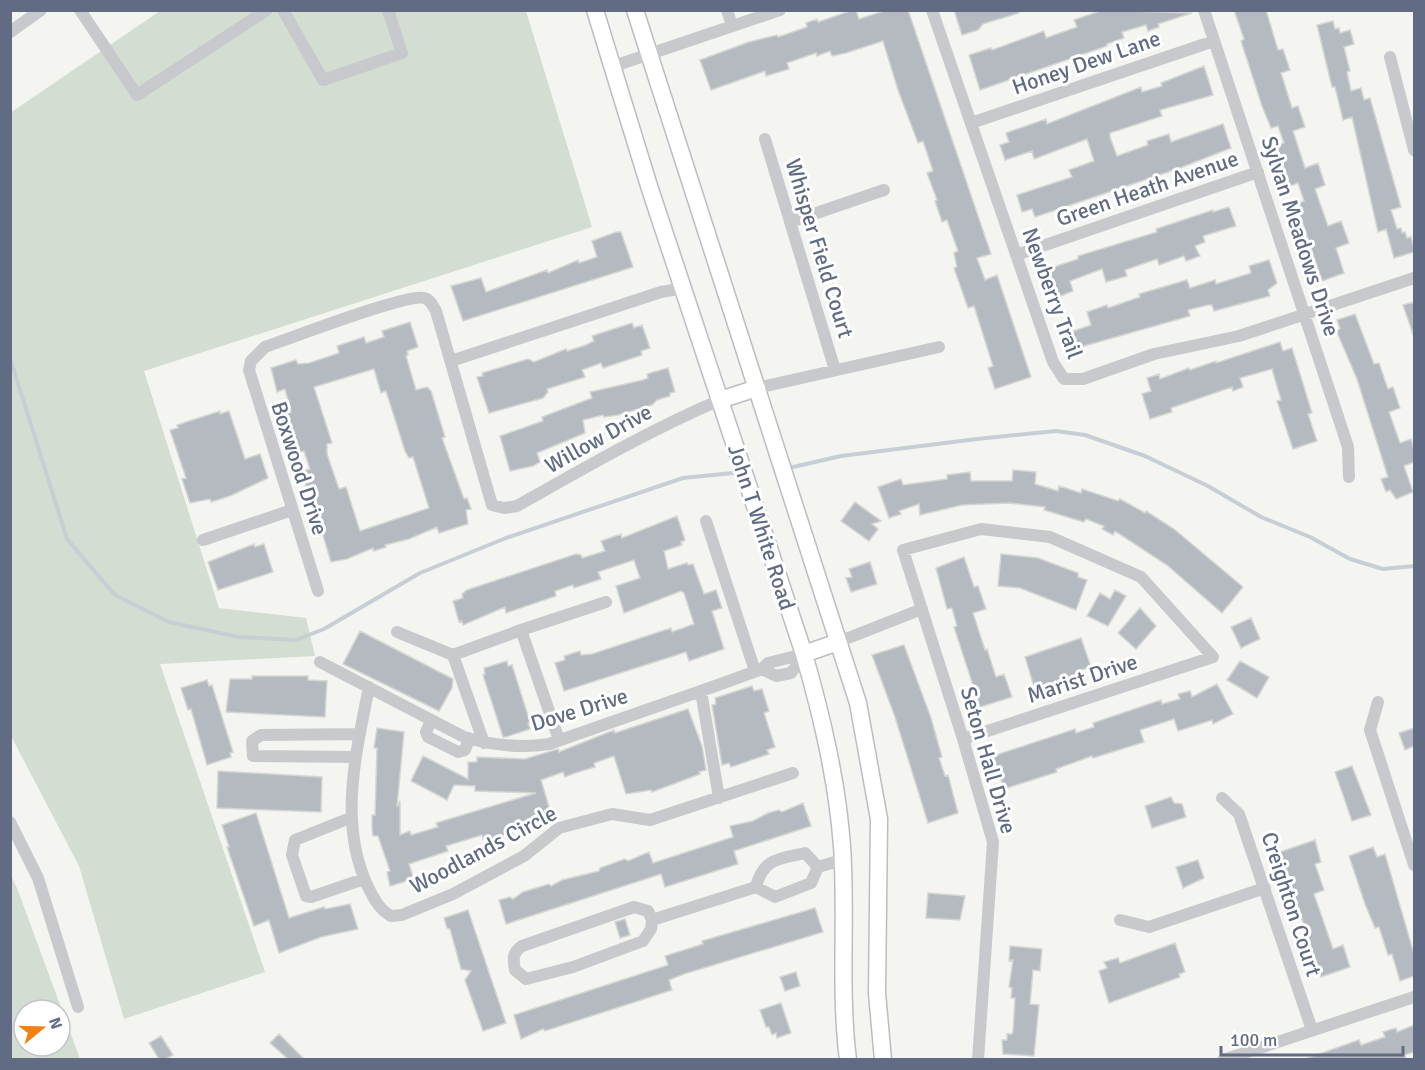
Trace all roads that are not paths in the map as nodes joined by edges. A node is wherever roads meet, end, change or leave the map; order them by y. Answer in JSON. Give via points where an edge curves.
{"nodes":[{"id":1,"x":41,"y":10,"type":"edge"},
{"id":2,"x":80,"y":10,"type":"edge"},
{"id":3,"x":267,"y":10,"type":"edge"},
{"id":4,"x":284,"y":10,"type":"edge"},
{"id":5,"x":388,"y":10,"type":"edge"},
{"id":6,"x":595,"y":10,"type":"edge"},
{"id":7,"x":635,"y":10,"type":"edge"},
{"id":8,"x":727,"y":10,"type":"edge"},
{"id":9,"x":780,"y":10,"type":"edge"},
{"id":10,"x":932,"y":10,"type":"edge"},
{"id":11,"x":1204,"y":10,"type":"edge"},
{"id":12,"x":732,"y":26,"type":"junction"},
{"id":13,"x":10,"y":32,"type":"edge"},
{"id":14,"x":1214,"y":41,"type":"junction"},
{"id":15,"x":649,"y":55,"type":"junction"},
{"id":16,"x":1390,"y":57,"type":"dead end"},
{"id":17,"x":614,"y":66,"type":"junction"},
{"id":18,"x":971,"y":123,"type":"junction"},
{"id":19,"x":765,"y":139,"type":"dead end"},
{"id":20,"x":1414,"y":150,"type":"edge"},
{"id":21,"x":1258,"y":172,"type":"junction"},
{"id":22,"x":884,"y":190,"type":"dead end"},
{"id":23,"x":790,"y":222,"type":"junction"},
{"id":24,"x":1016,"y":255,"type":"junction"},
{"id":25,"x":1414,"y":278,"type":"edge"},
{"id":26,"x":684,"y":288,"type":"junction"},
{"id":27,"x":1306,"y":316,"type":"junction"},
{"id":28,"x":939,"y":347,"type":"dead end"},
{"id":29,"x":451,"y":361,"type":"junction"},
{"id":30,"x":835,"y":370,"type":"junction"},
{"id":31,"x":757,"y":388,"type":"junction"},
{"id":32,"x":720,"y":400,"type":"junction"},
{"id":33,"x":1348,"y":477,"type":"dead end"},
{"id":34,"x":292,"y":510,"type":"junction"},
{"id":35,"x":706,"y":521,"type":"dead end"},
{"id":36,"x":203,"y":540,"type":"dead end"},
{"id":37,"x":318,"y":591,"type":"dead end"},
{"id":38,"x":606,"y":602,"type":"dead end"},
{"id":39,"x":922,"y":609,"type":"junction"},
{"id":40,"x":521,"y":630,"type":"junction"},
{"id":41,"x":397,"y":632,"type":"dead end"},
{"id":42,"x":838,"y":642,"type":"junction"},
{"id":43,"x":453,"y":655,"type":"junction"},
{"id":44,"x":801,"y":655,"type":"junction"},
{"id":45,"x":1213,"y":657,"type":"joint"},
{"id":46,"x":320,"y":662,"type":"dead end"},
{"id":47,"x":758,"y":670,"type":"junction"},
{"id":48,"x":369,"y":687,"type":"junction"},
{"id":49,"x":700,"y":691,"type":"junction"},
{"id":50,"x":1378,"y":702,"type":"dead end"},
{"id":51,"x":360,"y":734,"type":"junction"},
{"id":52,"x":963,"y":739,"type":"junction"},
{"id":53,"x":559,"y":740,"type":"junction"},
{"id":54,"x":484,"y":743,"type":"junction"},
{"id":55,"x":355,"y":757,"type":"junction"},
{"id":56,"x":793,"y":773,"type":"dead end"},
{"id":57,"x":719,"y":798,"type":"junction"},
{"id":58,"x":1222,"y":798,"type":"dead end"},
{"id":59,"x":350,"y":818,"type":"junction"},
{"id":60,"x":10,"y":822,"type":"edge"},
{"id":61,"x":842,"y":860,"type":"junction"},
{"id":62,"x":1414,"y":865,"type":"edge"},
{"id":63,"x":818,"y":867,"type":"junction"},
{"id":64,"x":364,"y":879,"type":"junction"},
{"id":65,"x":756,"y":887,"type":"junction"},
{"id":66,"x":1265,"y":888,"type":"junction"},
{"id":67,"x":652,"y":920,"type":"junction"},
{"id":68,"x":1120,"y":920,"type":"dead end"},
{"id":69,"x":1414,"y":997,"type":"edge"},
{"id":70,"x":78,"y":1007,"type":"dead end"},
{"id":71,"x":1312,"y":1030,"type":"junction"},
{"id":72,"x":848,"y":1059,"type":"edge"},
{"id":73,"x":883,"y":1059,"type":"edge"},
{"id":74,"x":978,"y":1059,"type":"edge"},
{"id":75,"x":1223,"y":1059,"type":"edge"}],
"edges":[{"from":1,"to":13,"type":"street"},
{"from":2,"to":3,"type":"street","via":[[137,95]]},
{"from":4,"to":5,"type":"street","via":[[323,80],[402,53]]},
{"from":6,"to":17,"type":"main road","name":"John T White Road"},
{"from":7,"to":15,"type":"main road","name":"John T White Road"},
{"from":8,"to":12,"type":"street"},
{"from":9,"to":12,"type":"street"},
{"from":10,"to":18,"type":"street","name":"Newberry Trail"},
{"from":11,"to":14,"type":"street","name":"Sylvan Meadows Drive"},
{"from":12,"to":15,"type":"street"},
{"from":14,"to":18,"type":"street","name":"Honey Dew Lane"},
{"from":14,"to":21,"type":"street","name":"Sylvan Meadows Drive"},
{"from":15,"to":17,"type":"street"},
{"from":15,"to":31,"type":"main road","name":"John T White Road"},
{"from":16,"to":20,"type":"street"},
{"from":17,"to":26,"type":"main road","name":"John T White Road"},
{"from":18,"to":24,"type":"street","name":"Newberry Trail"},
{"from":19,"to":23,"type":"street","name":"Whisper Field Court"},
{"from":21,"to":24,"type":"street","name":"Green Heath Avenue"},
{"from":21,"to":27,"type":"street","name":"Sylvan Meadows Drive"},
{"from":22,"to":23,"type":"street"},
{"from":23,"to":30,"type":"street","name":"Whisper Field Court"},
{"from":24,"to":27,"type":"street","name":"Newberry Trail","via":[[1053,362],[1064,379],[1083,379],[1154,354],[1239,336]]},
{"from":25,"to":27,"type":"street","name":"Newberry Trail"},
{"from":26,"to":29,"type":"street","via":[[661,292]]},
{"from":26,"to":32,"type":"main road","name":"John T White Road"},
{"from":27,"to":33,"type":"street","name":"Sylvan Meadows Drive","via":[[1348,447]]},
{"from":28,"to":30,"type":"street"},
{"from":29,"to":32,"type":"street","name":"Willow Drive","via":[[480,472],[492,505],[504,508],[517,506],[617,450]]},
{"from":29,"to":34,"type":"street","name":"Boxwood Drive","via":[[436,311],[421,297],[265,347],[249,370]]},
{"from":30,"to":31,"type":"street"},
{"from":31,"to":32,"type":"main road"},
{"from":31,"to":42,"type":"main road","name":"John T White Road"},
{"from":32,"to":44,"type":"main road","name":"John T White Road"},
{"from":34,"to":36,"type":"street"},
{"from":34,"to":37,"type":"street","name":"Boxwood Drive"},
{"from":35,"to":47,"type":"street"},
{"from":38,"to":40,"type":"street"},
{"from":39,"to":42,"type":"street"},
{"from":39,"to":45,"type":"street","name":"Seton Hall Drive","via":[[903,550],[981,529],[1050,537],[1142,577]]},
{"from":39,"to":52,"type":"street","name":"Seton Hall Drive"},
{"from":40,"to":43,"type":"street"},
{"from":40,"to":53,"type":"street"},
{"from":41,"to":43,"type":"street"},
{"from":42,"to":44,"type":"main road"},
{"from":42,"to":73,"type":"main road","name":"John T White Road","via":[[858,703],[879,819],[877,993]]},
{"from":43,"to":54,"type":"street"},
{"from":44,"to":47,"type":"street","name":"Dove Drive","via":[[768,663]]},
{"from":44,"to":61,"type":"main road","name":"John T White Road","via":[[824,726],[836,789]]},
{"from":45,"to":52,"type":"street","name":"Marist Drive"},
{"from":46,"to":48,"type":"street","name":"Dove Drive"},
{"from":47,"to":49,"type":"street","name":"Dove Drive"},
{"from":48,"to":51,"type":"street","name":"Woodlands Circle"},
{"from":48,"to":54,"type":"street","name":"Dove Drive","via":[[431,721]]},
{"from":49,"to":53,"type":"street","name":"Dove Drive"},
{"from":49,"to":57,"type":"street"},
{"from":50,"to":62,"type":"street","via":[[1370,730]]},
{"from":51,"to":55,"type":"street","name":"Woodlands Circle"},
{"from":51,"to":55,"type":"street","via":[[261,735],[252,741],[253,756]]},
{"from":52,"to":74,"type":"street","name":"Seton Hall Drive","via":[[993,842]]},
{"from":53,"to":54,"type":"street","name":"Dove Drive","via":[[527,748]]},
{"from":55,"to":59,"type":"street","name":"Woodlands Circle"},
{"from":56,"to":57,"type":"street","name":"Woodlands Circle"},
{"from":57,"to":64,"type":"street","name":"Woodlands Circle","via":[[650,820],[612,813],[559,828],[524,856],[453,894],[402,915],[384,912]]},
{"from":58,"to":66,"type":"street","name":"Creighton Court","via":[[1239,814]]},
{"from":59,"to":64,"type":"street","name":"Woodlands Circle"},
{"from":59,"to":64,"type":"street","via":[[295,840],[292,855],[306,896]]},
{"from":60,"to":70,"type":"street","via":[[38,878]]},
{"from":61,"to":63,"type":"street"},
{"from":61,"to":72,"type":"main road","name":"John T White Road","via":[[843,1023]]},
{"from":63,"to":65,"type":"street","via":[[811,883],[775,897]]},
{"from":63,"to":65,"type":"street","via":[[805,853],[773,861],[760,871]]},
{"from":65,"to":67,"type":"street"},
{"from":66,"to":68,"type":"street","via":[[1149,927]]},
{"from":66,"to":71,"type":"street","name":"Creighton Court"},
{"from":67,"to":67,"type":"street","via":[[648,911],[634,907],[522,946],[513,957],[515,970],[526,979],[573,967],[643,941]]},
{"from":69,"to":71,"type":"street"},
{"from":71,"to":75,"type":"street"}]}
